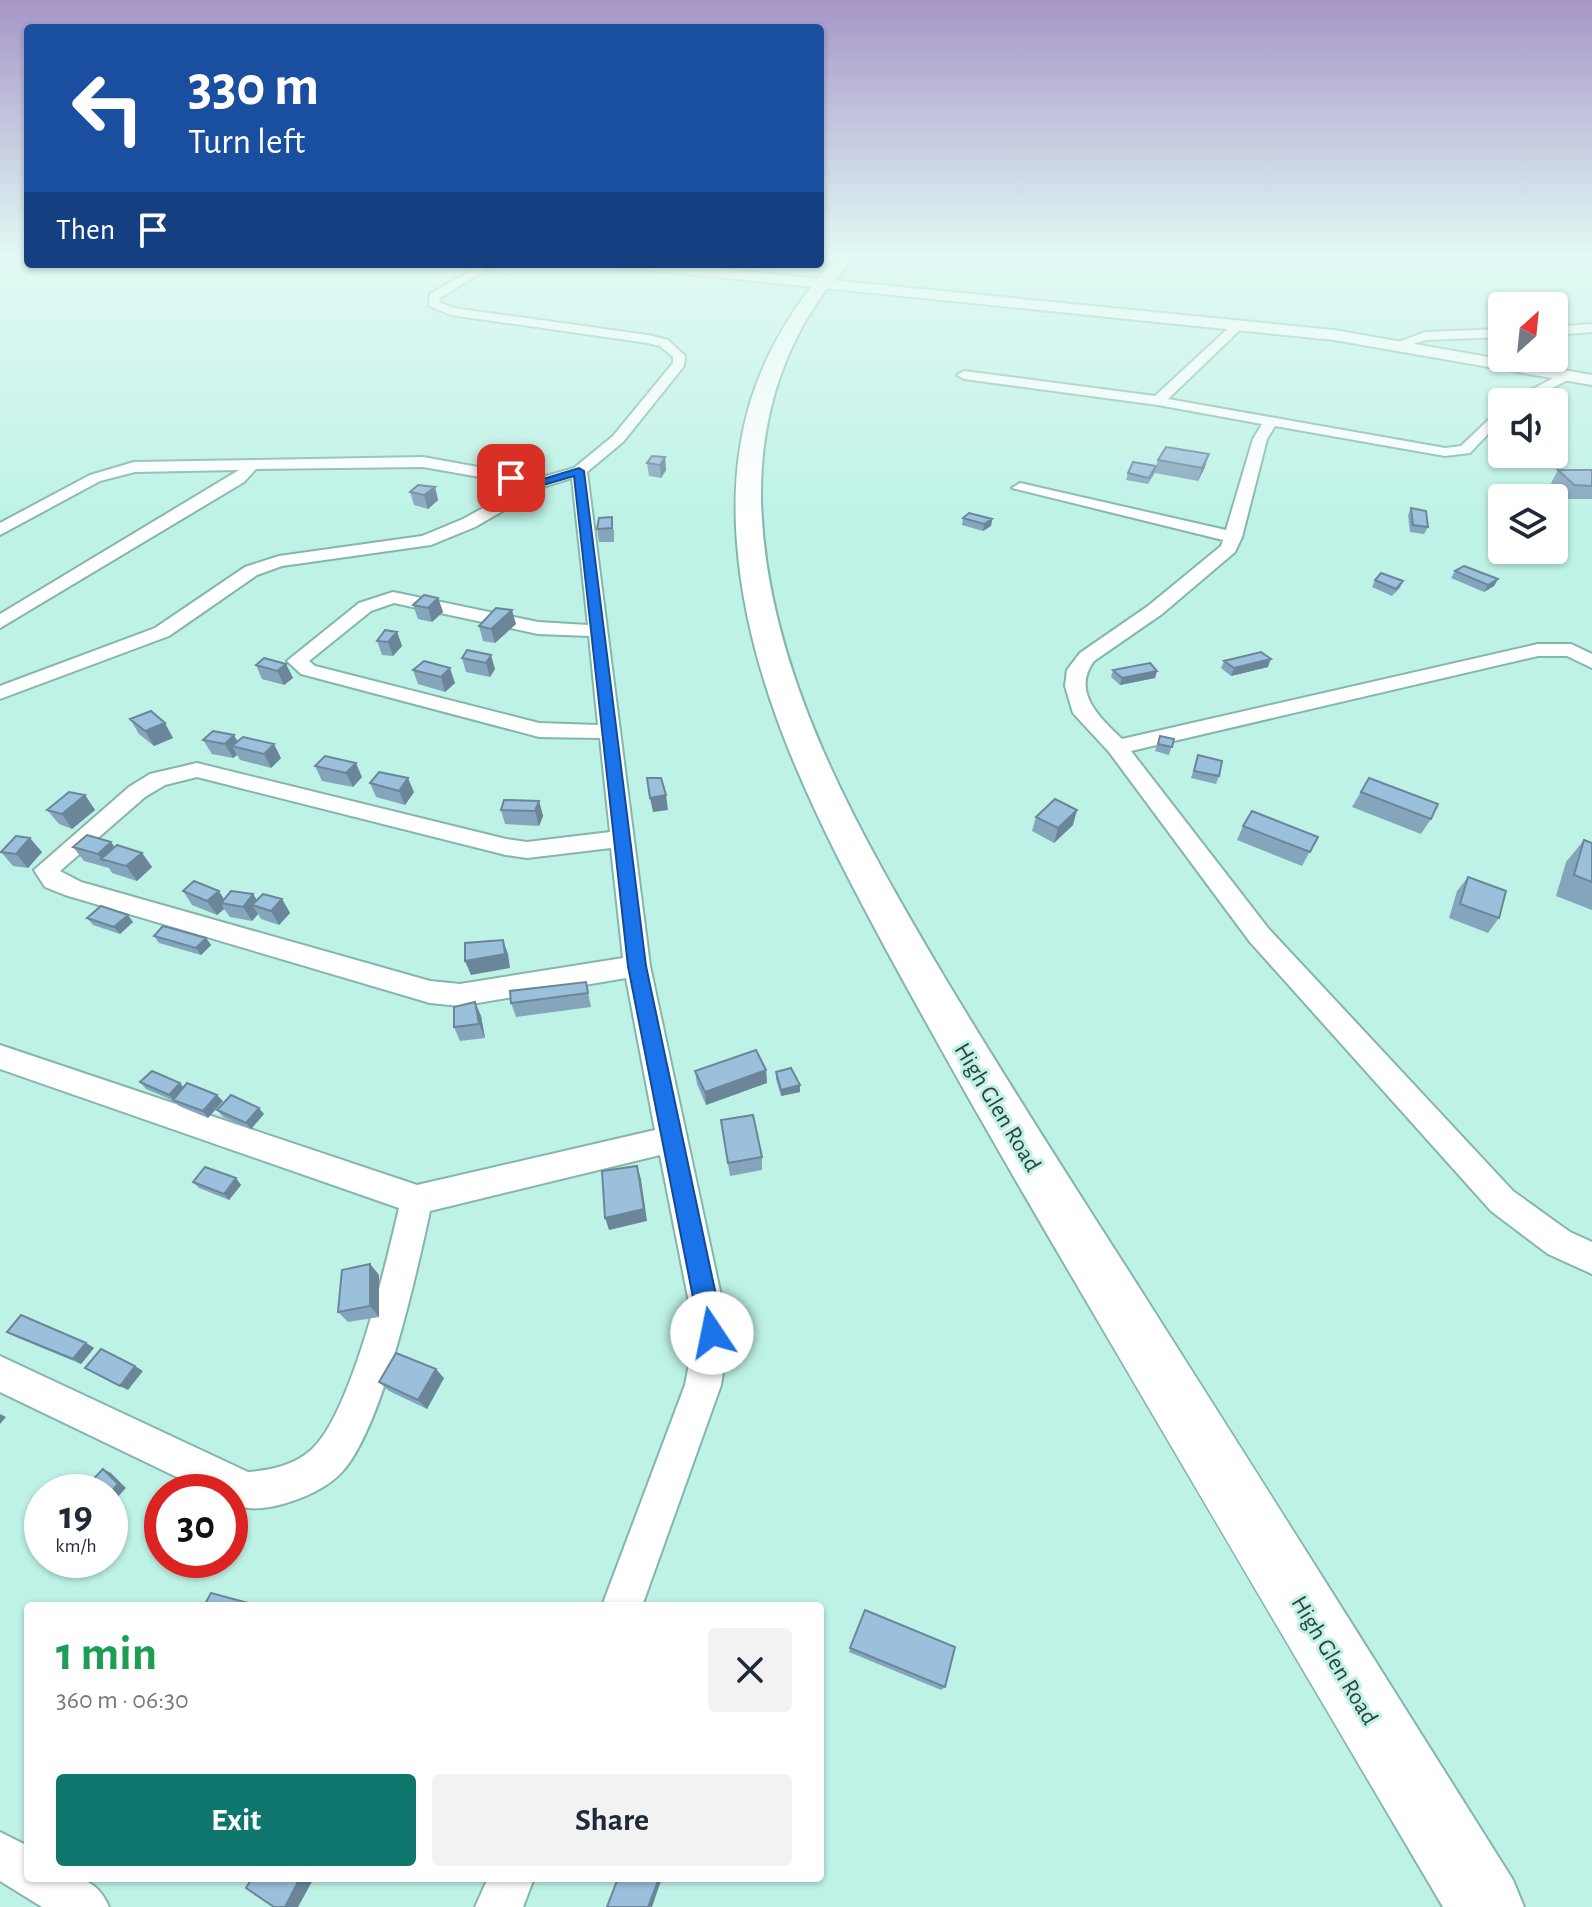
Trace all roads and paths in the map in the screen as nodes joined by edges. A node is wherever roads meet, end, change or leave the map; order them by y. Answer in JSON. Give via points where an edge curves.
{"nodes":[{"id":1,"x":664,"y":343,"type":"edge"},
{"id":2,"x":781,"y":343,"type":"edge"},
{"id":3,"x":1220,"y":343,"type":"edge"},
{"id":4,"x":1391,"y":343,"type":"edge"},
{"id":5,"x":1402,"y":343,"type":"edge"},
{"id":6,"x":1399,"y":344,"type":"junction"},
{"id":7,"x":964,"y":375,"type":"dead end"},
{"id":8,"x":1570,"y":375,"type":"junction"},
{"id":9,"x":1592,"y":380,"type":"edge"},
{"id":10,"x":1544,"y":388,"type":"edge"},
{"id":11,"x":1158,"y":401,"type":"junction"},
{"id":12,"x":1271,"y":421,"type":"junction"},
{"id":13,"x":1488,"y":426,"type":"edge"},
{"id":14,"x":252,"y":465,"type":"junction"},
{"id":15,"x":579,"y":471,"type":"junction"},
{"id":16,"x":540,"y":483,"type":"junction"},
{"id":17,"x":1020,"y":488,"type":"dead end"},
{"id":18,"x":0,"y":530,"type":"edge"},
{"id":19,"x":1234,"y":537,"type":"junction"},
{"id":20,"x":0,"y":622,"type":"edge"},
{"id":21,"x":598,"y":631,"type":"junction"},
{"id":22,"x":1592,"y":662,"type":"edge"},
{"id":23,"x":0,"y":693,"type":"edge"},
{"id":24,"x":609,"y":732,"type":"junction"},
{"id":25,"x":1117,"y":747,"type":"junction"},
{"id":26,"x":622,"y":839,"type":"junction"},
{"id":27,"x":637,"y":966,"type":"junction"},
{"id":28,"x":0,"y":1057,"type":"edge"},
{"id":29,"x":672,"y":1139,"type":"junction"},
{"id":30,"x":417,"y":1200,"type":"junction"},
{"id":31,"x":1592,"y":1258,"type":"edge"},
{"id":32,"x":0,"y":1374,"type":"edge"},
{"id":33,"x":623,"y":1602,"type":"edge"},
{"id":34,"x":0,"y":1855,"type":"edge"},
{"id":35,"x":24,"y":1870,"type":"edge"},
{"id":36,"x":44,"y":1882,"type":"edge"},
{"id":37,"x":509,"y":1882,"type":"edge"},
{"id":38,"x":85,"y":1907,"type":"edge"},
{"id":39,"x":499,"y":1907,"type":"edge"},
{"id":40,"x":1486,"y":1907,"type":"edge"}],
"edges":[{"from":1,"to":15,"type":"street","via":[[679,356],[679,363],[618,439]]},
{"from":2,"to":40,"type":"main road","name":"High Glen Road","via":[[755,426],[748,513],[771,649],[819,785],[965,1054]]},
{"from":3,"to":11,"type":"street"},
{"from":4,"to":6,"type":"street"},
{"from":5,"to":6,"type":"street"},
{"from":6,"to":8,"type":"street"},
{"from":7,"to":11,"type":"street"},
{"from":8,"to":9,"type":"street"},
{"from":8,"to":10,"type":"street"},
{"from":11,"to":12,"type":"street"},
{"from":12,"to":13,"type":"street","via":[[1445,452],[1465,450]]},
{"from":12,"to":19,"type":"street","via":[[1260,439]]},
{"from":14,"to":16,"type":"street","via":[[423,462]]},
{"from":14,"to":18,"type":"street","via":[[134,467],[95,478]]},
{"from":14,"to":20,"type":"street","via":[[239,479]]},
{"from":15,"to":16,"type":"street"},
{"from":15,"to":21,"type":"street"},
{"from":16,"to":23,"type":"street","via":[[425,541],[279,561],[251,571],[162,632]]},
{"from":17,"to":19,"type":"street"},
{"from":19,"to":25,"type":"street","via":[[1229,548],[1077,670],[1075,686],[1083,713]]},
{"from":21,"to":24,"type":"street"},
{"from":21,"to":24,"type":"street","via":[[538,628],[393,597],[365,607],[297,661],[308,670],[539,730]]},
{"from":22,"to":25,"type":"street","via":[[1571,650],[1538,650]]},
{"from":24,"to":26,"type":"street"},
{"from":25,"to":31,"type":"street","via":[[1259,935],[1502,1201],[1559,1243]]},
{"from":26,"to":27,"type":"street"},
{"from":26,"to":27,"type":"street","via":[[527,850],[506,847],[197,770],[158,779],[137,792],[46,870],[54,881],[74,889],[430,992],[460,995]]},
{"from":27,"to":29,"type":"street"},
{"from":28,"to":30,"type":"street"},
{"from":29,"to":30,"type":"street"},
{"from":29,"to":33,"type":"street","via":[[712,1333],[703,1385]]},
{"from":30,"to":32,"type":"street","via":[[395,1299],[349,1428],[327,1461],[299,1480],[247,1491]]},
{"from":34,"to":35,"type":"street"},
{"from":36,"to":38,"type":"street"},
{"from":37,"to":39,"type":"street"}]}
